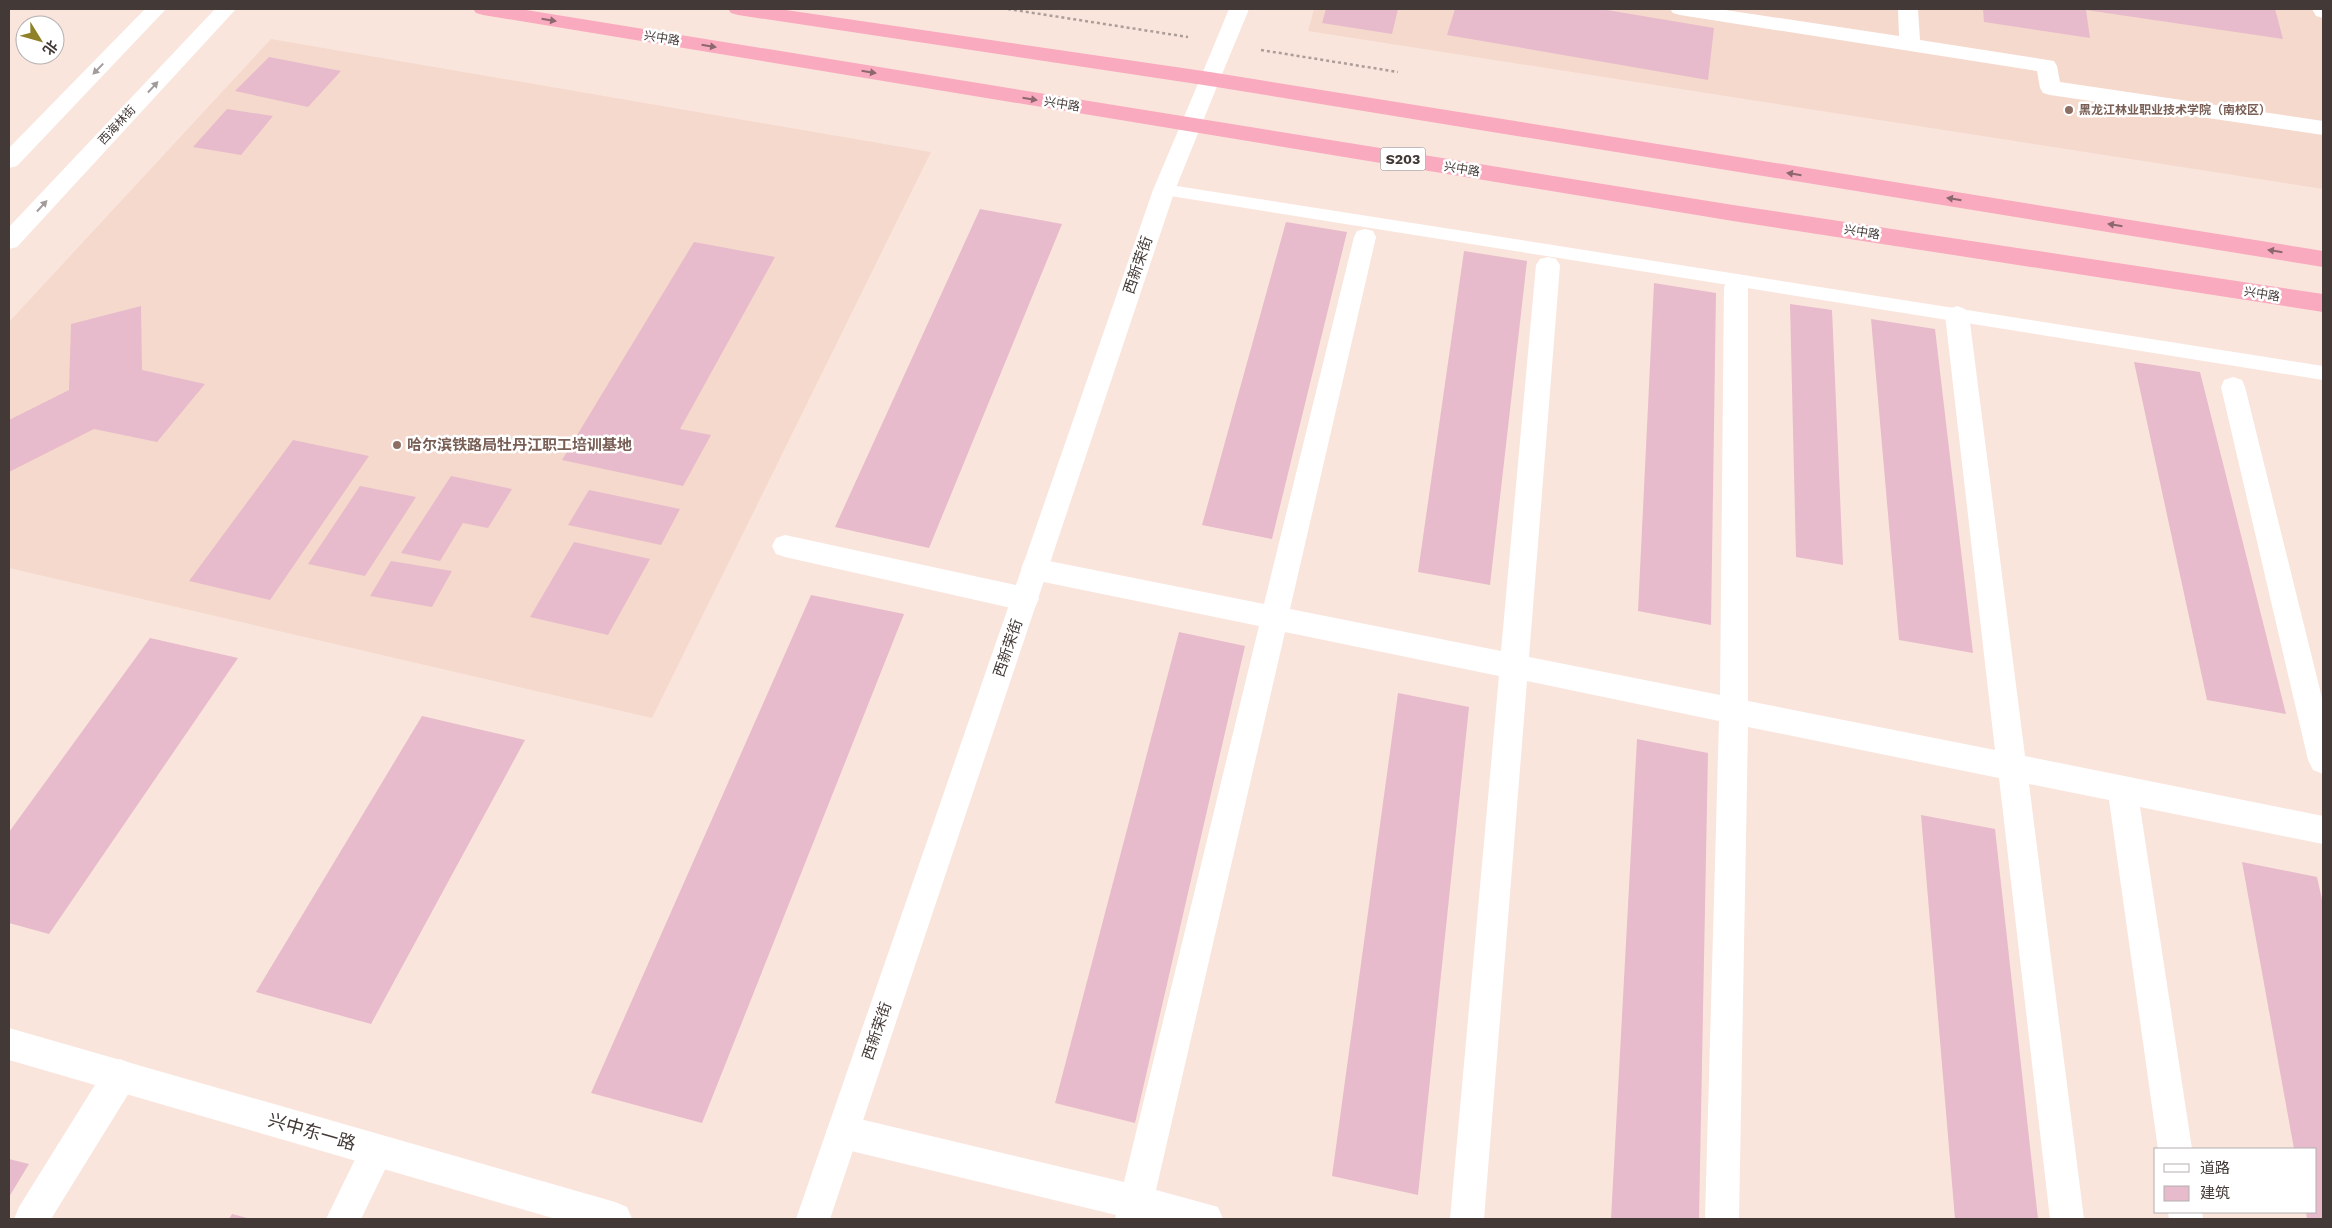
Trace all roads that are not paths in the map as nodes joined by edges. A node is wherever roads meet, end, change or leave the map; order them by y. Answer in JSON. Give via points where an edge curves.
{"nodes":[{"id":1,"x":156,"y":9,"type":"edge"},
{"id":2,"x":226,"y":9,"type":"edge"},
{"id":3,"x":483,"y":9,"type":"edge"},
{"id":4,"x":738,"y":9,"type":"edge"},
{"id":5,"x":1239,"y":9,"type":"edge"},
{"id":6,"x":1680,"y":9,"type":"edge"},
{"id":7,"x":1908,"y":9,"type":"edge"},
{"id":8,"x":1910,"y":45,"type":"junction"},
{"id":9,"x":1210,"y":80,"type":"junction"},
{"id":10,"x":1191,"y":126,"type":"junction"},
{"id":11,"x":2323,"y":128,"type":"edge"},
{"id":12,"x":9,"y":161,"type":"edge"},
{"id":13,"x":1164,"y":190,"type":"junction"},
{"id":14,"x":1365,"y":237,"type":"dead end"},
{"id":15,"x":9,"y":241,"type":"edge"},
{"id":16,"x":2323,"y":259,"type":"edge"},
{"id":17,"x":1548,"y":265,"type":"dead end"},
{"id":18,"x":1736,"y":287,"type":"dead end"},
{"id":19,"x":2323,"y":303,"type":"edge"},
{"id":20,"x":1957,"y":315,"type":"dead end"},
{"id":21,"x":2323,"y":373,"type":"edge"},
{"id":22,"x":2233,"y":387,"type":"dead end"},
{"id":23,"x":784,"y":546,"type":"dead end"},
{"id":24,"x":1034,"y":569,"type":"junction"},
{"id":25,"x":1024,"y":599,"type":"junction"},
{"id":26,"x":1275,"y":618,"type":"junction"},
{"id":27,"x":1512,"y":666,"type":"junction"},
{"id":28,"x":1734,"y":711,"type":"junction"},
{"id":29,"x":2323,"y":760,"type":"edge"},
{"id":30,"x":2012,"y":767,"type":"junction"},
{"id":31,"x":2122,"y":789,"type":"junction"},
{"id":32,"x":2323,"y":830,"type":"edge"},
{"id":33,"x":9,"y":1044,"type":"edge"},
{"id":34,"x":120,"y":1076,"type":"junction"},
{"id":35,"x":843,"y":1132,"type":"junction"},
{"id":36,"x":2175,"y":1148,"type":"edge"},
{"id":37,"x":377,"y":1151,"type":"junction"},
{"id":38,"x":1134,"y":1211,"type":"edge"},
{"id":39,"x":31,"y":1219,"type":"edge"},
{"id":40,"x":343,"y":1219,"type":"edge"},
{"id":41,"x":616,"y":1219,"type":"edge"},
{"id":42,"x":813,"y":1219,"type":"edge"},
{"id":43,"x":1206,"y":1219,"type":"edge"},
{"id":44,"x":1467,"y":1219,"type":"edge"},
{"id":45,"x":1722,"y":1219,"type":"edge"},
{"id":46,"x":2067,"y":1219,"type":"edge"}],
"edges":[{"from":1,"to":12,"type":"street","one_way":true},
{"from":15,"to":2,"type":"street","name":"西海林街","one_way":true},
{"from":3,"to":10,"type":"highway","name":"兴中路","number":"S203","one_way":true},
{"from":4,"to":9,"type":"highway"},
{"from":5,"to":9,"type":"street","name":"西新荣街"},
{"from":6,"to":8,"type":"street"},
{"from":7,"to":8,"type":"street"},
{"from":8,"to":11,"type":"street","via":[[2047,66],[2050,88]]},
{"from":9,"to":10,"type":"street","name":"西新荣街"},
{"from":16,"to":9,"type":"highway","one_way":true},
{"from":10,"to":13,"type":"street","name":"西新荣街"},
{"from":10,"to":19,"type":"highway","name":"兴中路","number":"S203"},
{"from":13,"to":21,"type":"lane"},
{"from":13,"to":24,"type":"street","name":"西新荣街"},
{"from":14,"to":26,"type":"street"},
{"from":17,"to":27,"type":"street"},
{"from":18,"to":28,"type":"street"},
{"from":20,"to":30,"type":"street"},
{"from":22,"to":29,"type":"street"},
{"from":23,"to":25,"type":"street"},
{"from":24,"to":25,"type":"street","name":"西新荣街"},
{"from":24,"to":26,"type":"street"},
{"from":25,"to":35,"type":"street","name":"西新荣街"},
{"from":26,"to":27,"type":"street"},
{"from":26,"to":38,"type":"street"},
{"from":27,"to":28,"type":"street"},
{"from":27,"to":44,"type":"street"},
{"from":28,"to":30,"type":"street"},
{"from":28,"to":45,"type":"street"},
{"from":30,"to":31,"type":"street"},
{"from":30,"to":46,"type":"street"},
{"from":31,"to":32,"type":"street"},
{"from":31,"to":36,"type":"street"},
{"from":33,"to":34,"type":"street","name":"兴中东一路"},
{"from":34,"to":37,"type":"street","name":"兴中东一路"},
{"from":34,"to":39,"type":"street"},
{"from":35,"to":38,"type":"street"},
{"from":35,"to":42,"type":"street","name":"西新荣街"},
{"from":37,"to":40,"type":"street"},
{"from":37,"to":41,"type":"street","name":"兴中东一路"},
{"from":38,"to":43,"type":"street"}]}
